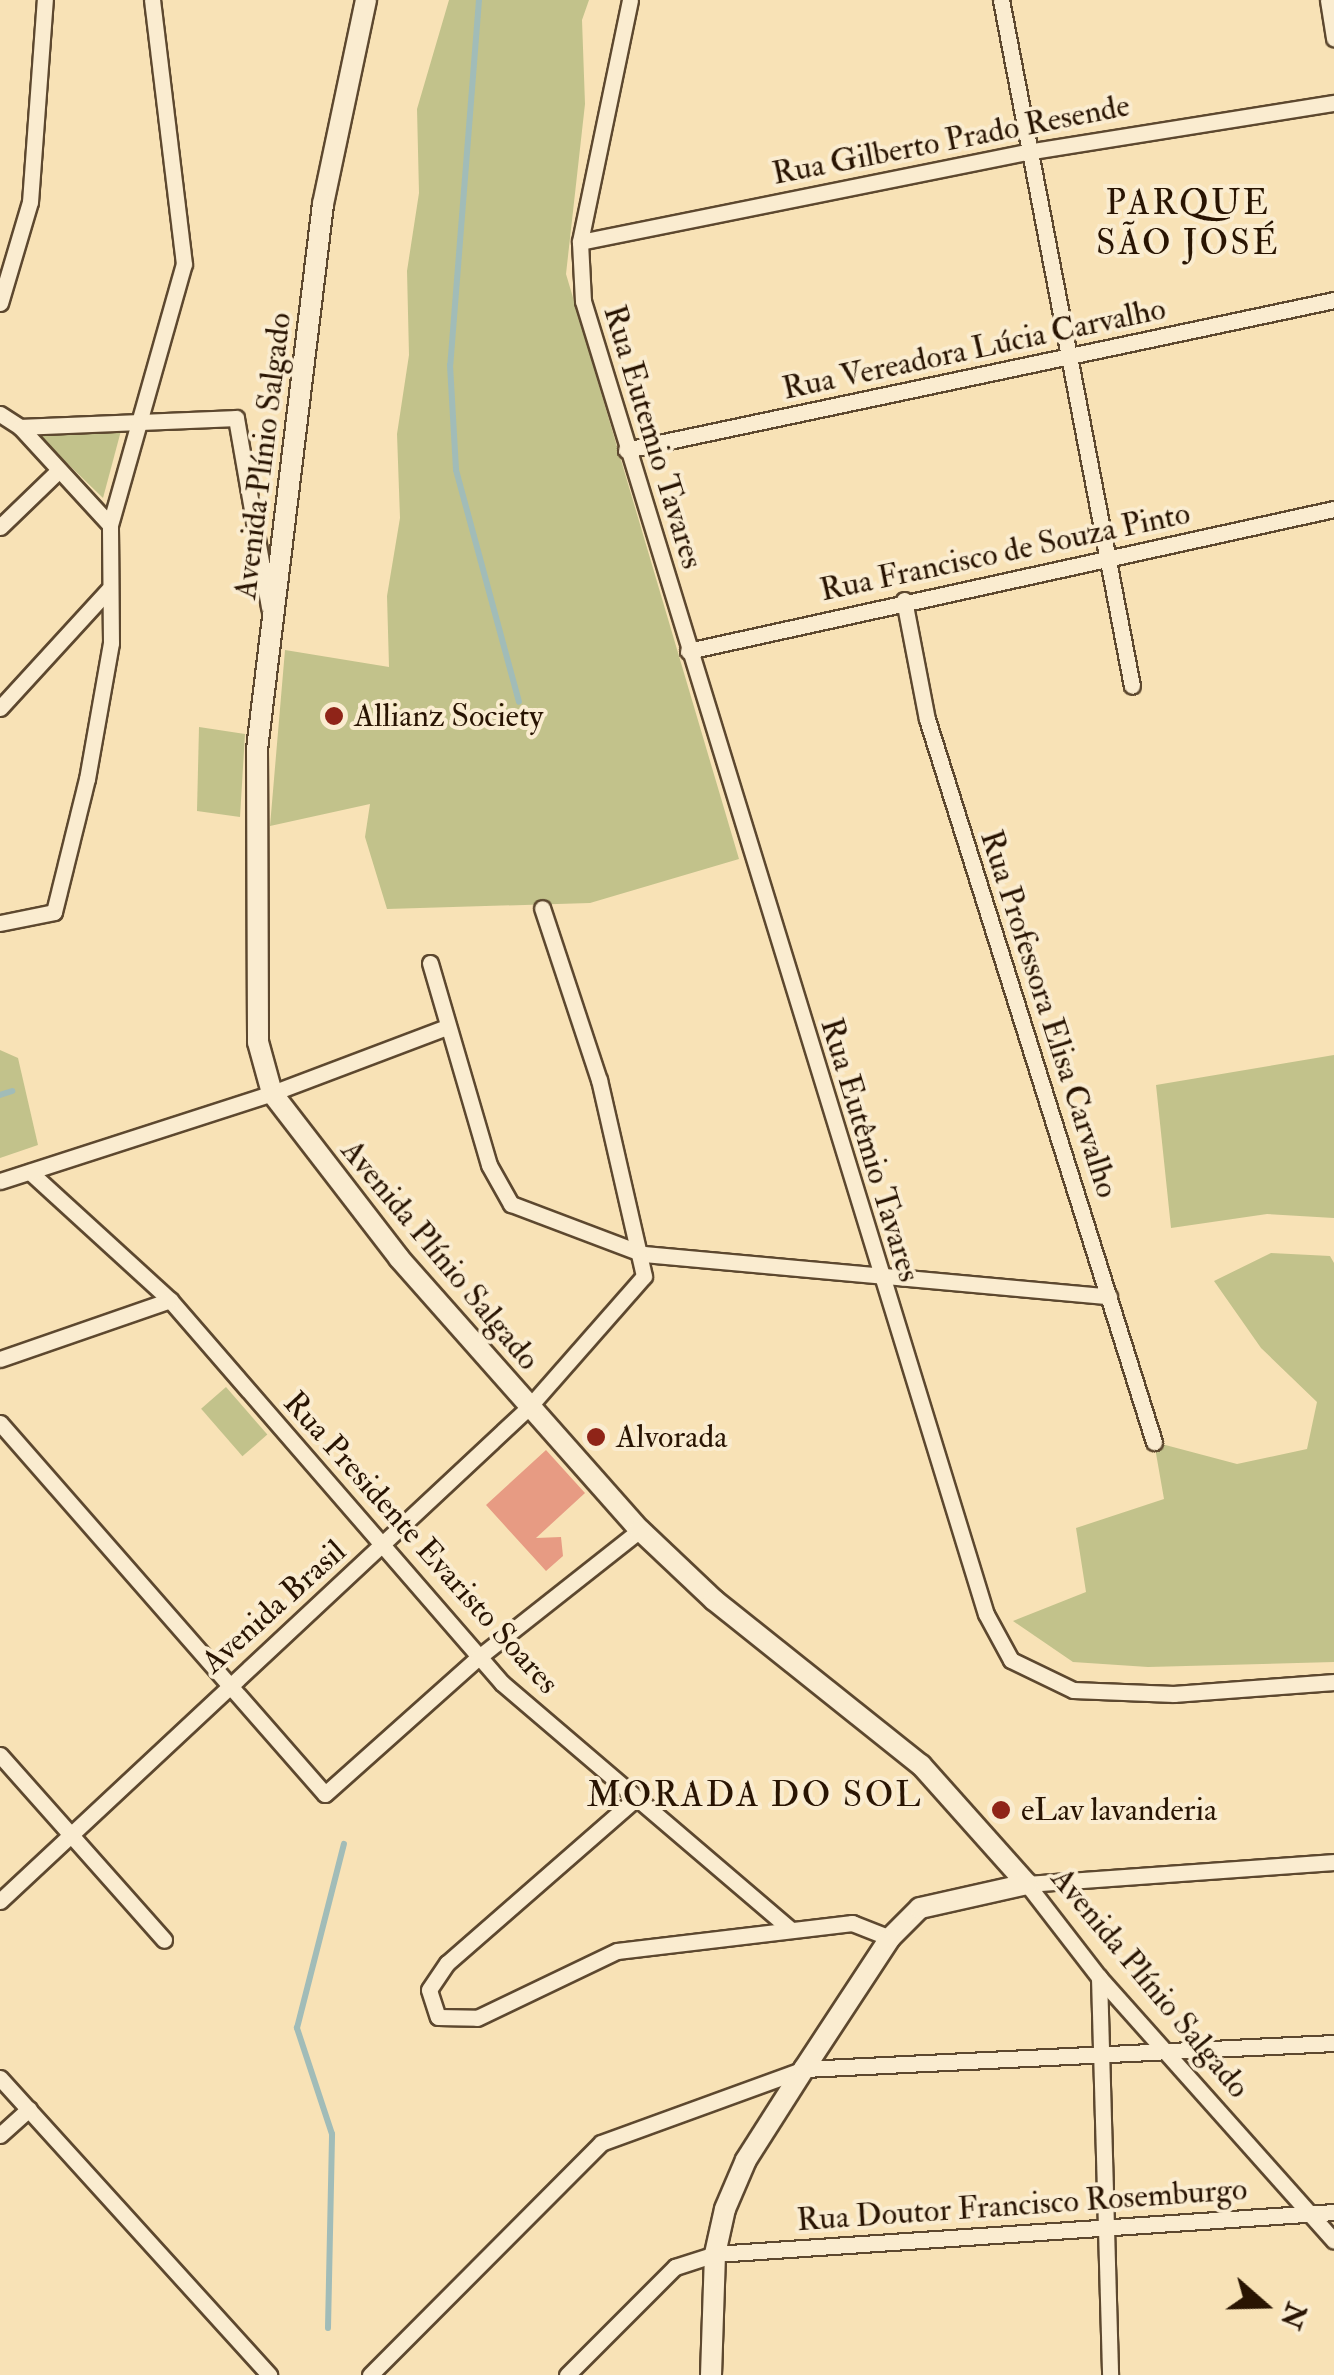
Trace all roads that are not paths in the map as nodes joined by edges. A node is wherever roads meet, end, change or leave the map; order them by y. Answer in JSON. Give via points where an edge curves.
{"nodes":[{"id":1,"x":45,"y":0,"type":"edge"},
{"id":2,"x":152,"y":0,"type":"edge"},
{"id":3,"x":366,"y":0,"type":"edge"},
{"id":4,"x":630,"y":0,"type":"edge"},
{"id":5,"x":1001,"y":0,"type":"edge"},
{"id":6,"x":1328,"y":0,"type":"edge"},
{"id":7,"x":1334,"y":39,"type":"edge"},
{"id":8,"x":1334,"y":103,"type":"edge"},
{"id":9,"x":1027,"y":152,"type":"junction"},
{"id":10,"x":580,"y":242,"type":"junction"},
{"id":11,"x":1334,"y":300,"type":"edge"},
{"id":12,"x":0,"y":303,"type":"edge"},
{"id":13,"x":1070,"y":357,"type":"junction"},
{"id":14,"x":0,"y":414,"type":"edge"},
{"id":15,"x":140,"y":418,"type":"junction"},
{"id":16,"x":20,"y":427,"type":"junction"},
{"id":17,"x":626,"y":450,"type":"junction"},
{"id":18,"x":58,"y":471,"type":"junction"},
{"id":19,"x":1334,"y":509,"type":"edge"},
{"id":20,"x":110,"y":525,"type":"junction"},
{"id":21,"x":0,"y":527,"type":"edge"},
{"id":22,"x":1107,"y":556,"type":"junction"},
{"id":23,"x":108,"y":590,"type":"junction"},
{"id":24,"x":904,"y":600,"type":"junction"},
{"id":25,"x":273,"y":631,"type":"junction"},
{"id":26,"x":688,"y":651,"type":"junction"},
{"id":27,"x":1132,"y":686,"type":"dead end"},
{"id":28,"x":0,"y":708,"type":"edge"},
{"id":29,"x":542,"y":908,"type":"dead end"},
{"id":30,"x":0,"y":923,"type":"edge"},
{"id":31,"x":430,"y":963,"type":"dead end"},
{"id":32,"x":447,"y":1027,"type":"junction"},
{"id":33,"x":272,"y":1093,"type":"junction"},
{"id":34,"x":30,"y":1172,"type":"junction"},
{"id":35,"x":0,"y":1182,"type":"edge"},
{"id":36,"x":643,"y":1254,"type":"junction"},
{"id":37,"x":880,"y":1275,"type":"junction"},
{"id":38,"x":1109,"y":1296,"type":"junction"},
{"id":39,"x":170,"y":1300,"type":"junction"},
{"id":40,"x":0,"y":1359,"type":"edge"},
{"id":41,"x":529,"y":1407,"type":"junction"},
{"id":42,"x":0,"y":1423,"type":"edge"},
{"id":43,"x":1154,"y":1442,"type":"dead end"},
{"id":44,"x":640,"y":1530,"type":"junction"},
{"id":45,"x":380,"y":1548,"type":"junction"},
{"id":46,"x":480,"y":1656,"type":"junction"},
{"id":47,"x":1334,"y":1682,"type":"edge"},
{"id":48,"x":227,"y":1686,"type":"junction"},
{"id":49,"x":0,"y":1755,"type":"edge"},
{"id":50,"x":634,"y":1800,"type":"junction"},
{"id":51,"x":70,"y":1837,"type":"junction"},
{"id":52,"x":1334,"y":1862,"type":"edge"},
{"id":53,"x":1027,"y":1884,"type":"junction"},
{"id":54,"x":0,"y":1901,"type":"edge"},
{"id":55,"x":790,"y":1929,"type":"junction"},
{"id":56,"x":890,"y":1938,"type":"junction"},
{"id":57,"x":164,"y":1940,"type":"dead end"},
{"id":58,"x":1098,"y":1977,"type":"junction"},
{"id":59,"x":1334,"y":2043,"type":"edge"},
{"id":60,"x":1168,"y":2055,"type":"junction"},
{"id":61,"x":1101,"y":2058,"type":"junction"},
{"id":62,"x":804,"y":2070,"type":"junction"},
{"id":63,"x":0,"y":2078,"type":"edge"},
{"id":64,"x":29,"y":2109,"type":"junction"},
{"id":65,"x":0,"y":2135,"type":"edge"},
{"id":66,"x":1334,"y":2212,"type":"edge"},
{"id":67,"x":1309,"y":2214,"type":"junction"},
{"id":68,"x":1106,"y":2227,"type":"junction"},
{"id":69,"x":1334,"y":2241,"type":"edge"},
{"id":70,"x":715,"y":2254,"type":"junction"},
{"id":71,"x":269,"y":2375,"type":"edge"},
{"id":72,"x":370,"y":2375,"type":"edge"},
{"id":73,"x":567,"y":2375,"type":"edge"},
{"id":74,"x":710,"y":2375,"type":"edge"},
{"id":75,"x":1110,"y":2375,"type":"edge"}],
"edges":[{"from":1,"to":12,"type":"street","via":[[30,202]]},
{"from":2,"to":15,"type":"street","via":[[184,264]]},
{"from":3,"to":25,"type":"street","name":"Avenida Plínio Salgado","via":[[323,204]]},
{"from":4,"to":10,"type":"street","name":"Rua Eutemio Tavares"},
{"from":5,"to":9,"type":"street"},
{"from":6,"to":7,"type":"street"},
{"from":8,"to":9,"type":"street","name":"Rua Gilberto Prado Resende"},
{"from":9,"to":10,"type":"street","name":"Rua Gilberto Prado Resende"},
{"from":9,"to":13,"type":"street"},
{"from":10,"to":17,"type":"street","name":"Rua Eutemio Tavares","via":[[583,301]]},
{"from":11,"to":13,"type":"street","name":"Rua Vereadora Lúcia Carvalho"},
{"from":13,"to":17,"type":"street","name":"Rua Vereadora Lúcia Carvalho"},
{"from":13,"to":22,"type":"street"},
{"from":14,"to":16,"type":"street"},
{"from":15,"to":16,"type":"street"},
{"from":15,"to":20,"type":"street"},
{"from":15,"to":25,"type":"street","via":[[236,418]]},
{"from":16,"to":18,"type":"street"},
{"from":17,"to":26,"type":"street","name":"Rua Eutemio Tavares"},
{"from":18,"to":20,"type":"street"},
{"from":18,"to":21,"type":"street"},
{"from":19,"to":22,"type":"street","name":"Rua Francisco de Souza Pinto"},
{"from":20,"to":23,"type":"street"},
{"from":22,"to":24,"type":"street","name":"Rua Francisco de Souza Pinto"},
{"from":22,"to":27,"type":"street"},
{"from":23,"to":28,"type":"street"},
{"from":23,"to":30,"type":"street","via":[[108,662],[54,912]]},
{"from":24,"to":26,"type":"street","name":"Rua Francisco de Souza Pinto"},
{"from":24,"to":38,"type":"street","name":"Rua Professora Elisa Carvalho","via":[[927,720]]},
{"from":25,"to":33,"type":"street","name":"Avenida Plínio Salgado","via":[[257,748],[258,1042]]},
{"from":26,"to":37,"type":"street","name":"Rua Eutêmio Tavares"},
{"from":29,"to":36,"type":"street","via":[[599,1080]]},
{"from":31,"to":32,"type":"street"},
{"from":32,"to":33,"type":"street"},
{"from":32,"to":36,"type":"street","via":[[489,1165],[511,1204]]},
{"from":33,"to":34,"type":"street"},
{"from":33,"to":41,"type":"street","name":"Avenida Plínio Salgado","via":[[330,1176]]},
{"from":34,"to":35,"type":"street"},
{"from":34,"to":39,"type":"street","name":"Rua Presidente Evaristo Soares"},
{"from":36,"to":37,"type":"street"},
{"from":36,"to":41,"type":"street","name":"Avenida Brasil","via":[[644,1276]]},
{"from":37,"to":38,"type":"street"},
{"from":37,"to":47,"type":"street","name":"Rua Eutêmio Tavares","via":[[986,1614],[1011,1660],[1073,1690],[1174,1694]]},
{"from":38,"to":43,"type":"street","name":"Rua Professora Elisa Carvalho"},
{"from":39,"to":40,"type":"street"},
{"from":39,"to":45,"type":"street","name":"Rua Presidente Evaristo Soares"},
{"from":41,"to":44,"type":"street","name":"Avenida Plínio Salgado"},
{"from":41,"to":45,"type":"street","name":"Avenida Brasil"},
{"from":42,"to":48,"type":"street"},
{"from":44,"to":46,"type":"street"},
{"from":44,"to":53,"type":"street","name":"Avenida Plínio Salgado","via":[[714,1600],[921,1765]]},
{"from":45,"to":46,"type":"street","name":"Rua Presidente Evaristo Soares"},
{"from":45,"to":48,"type":"street","name":"Avenida Brasil"},
{"from":46,"to":48,"type":"street","via":[[331,1794]]},
{"from":46,"to":50,"type":"street","name":"Rua Presidente Evaristo Soares"},
{"from":48,"to":51,"type":"street","name":"Avenida Brasil"},
{"from":49,"to":51,"type":"street"},
{"from":50,"to":55,"type":"street","name":"Rua Presidente Evaristo Soares","via":[[766,1902]]},
{"from":50,"to":55,"type":"street","via":[[446,1963],[429,1990],[438,2017],[477,2018],[617,1951]]},
{"from":51,"to":54,"type":"street","name":"Avenida Brasil"},
{"from":51,"to":57,"type":"street"},
{"from":52,"to":53,"type":"street"},
{"from":53,"to":56,"type":"street","via":[[941,1899],[920,1908]]},
{"from":53,"to":58,"type":"street","name":"Avenida Plínio Salgado"},
{"from":55,"to":56,"type":"street","via":[[852,1924]]},
{"from":56,"to":62,"type":"street"},
{"from":58,"to":60,"type":"street","name":"Avenida Plínio Salgado"},
{"from":58,"to":61,"type":"street"},
{"from":59,"to":60,"type":"street"},
{"from":60,"to":61,"type":"street"},
{"from":60,"to":67,"type":"street","name":"Avenida Plínio Salgado"},
{"from":61,"to":62,"type":"street"},
{"from":61,"to":68,"type":"street"},
{"from":62,"to":70,"type":"street","via":[[734,2182]]},
{"from":62,"to":72,"type":"street","via":[[601,2143]]},
{"from":63,"to":64,"type":"street"},
{"from":64,"to":65,"type":"street"},
{"from":64,"to":71,"type":"street"},
{"from":66,"to":67,"type":"street","name":"Rua Doutor Francisco Rosemburgo"},
{"from":67,"to":68,"type":"street","name":"Rua Doutor Francisco Rosemburgo"},
{"from":67,"to":69,"type":"street","name":"Avenida Plínio Salgado"},
{"from":68,"to":70,"type":"street","name":"Rua Doutor Francisco Rosemburgo"},
{"from":68,"to":75,"type":"street"},
{"from":70,"to":73,"type":"street","name":"Rua Doutor Francisco Rosemburgo","via":[[675,2267]]},
{"from":70,"to":74,"type":"street"}]}
